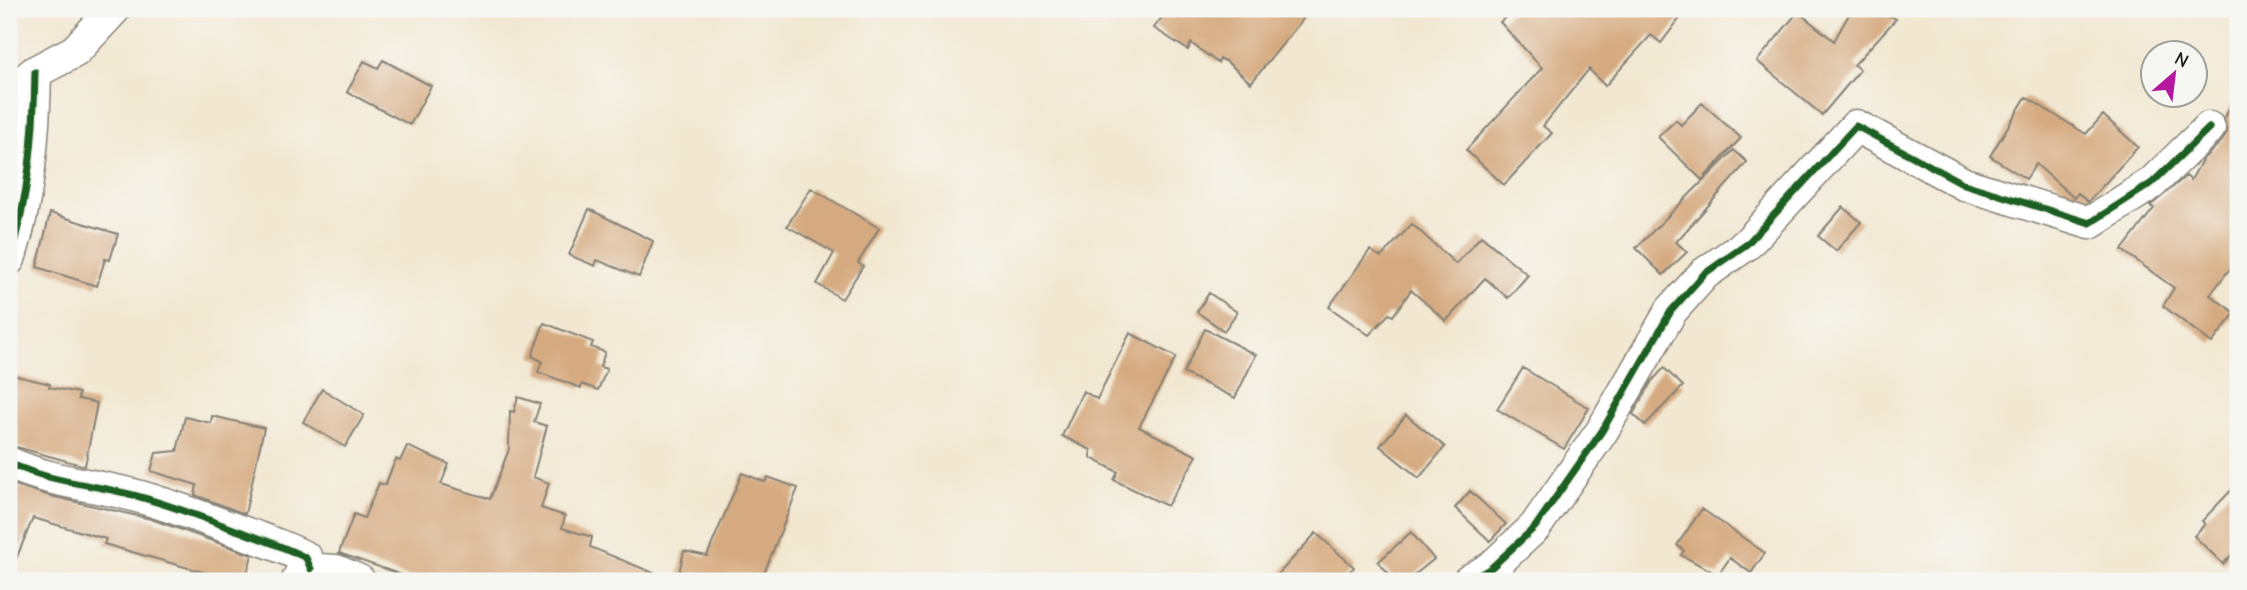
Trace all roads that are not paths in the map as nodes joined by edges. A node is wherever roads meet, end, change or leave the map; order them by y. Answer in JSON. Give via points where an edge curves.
{"nodes":[{"id":1,"x":114,"y":9,"type":"edge"},
{"id":2,"x":35,"y":72,"type":"junction"},
{"id":3,"x":9,"y":93,"type":"edge"},
{"id":4,"x":2209,"y":128,"type":"dead end"},
{"id":5,"x":9,"y":259,"type":"edge"},
{"id":6,"x":9,"y":463,"type":"edge"},
{"id":7,"x":304,"y":575,"type":"edge"},
{"id":8,"x":359,"y":581,"type":"edge"},
{"id":9,"x":1469,"y":581,"type":"edge"}],
"edges":[{"from":1,"to":2,"type":"street","via":[[75,51]]},
{"from":2,"to":3,"type":"street"},
{"from":2,"to":5,"type":"street","via":[[34,139]]},
{"from":4,"to":9,"type":"street","via":[[2152,183],[2090,223],[1965,184],[1856,126],[1747,244],[1704,274],[1671,311],[1602,432],[1535,527],[1491,568]]},
{"from":6,"to":7,"type":"street","via":[[40,477],[190,511],[274,541],[306,558]]},
{"from":7,"to":8,"type":"street","via":[[337,570]]}]}
